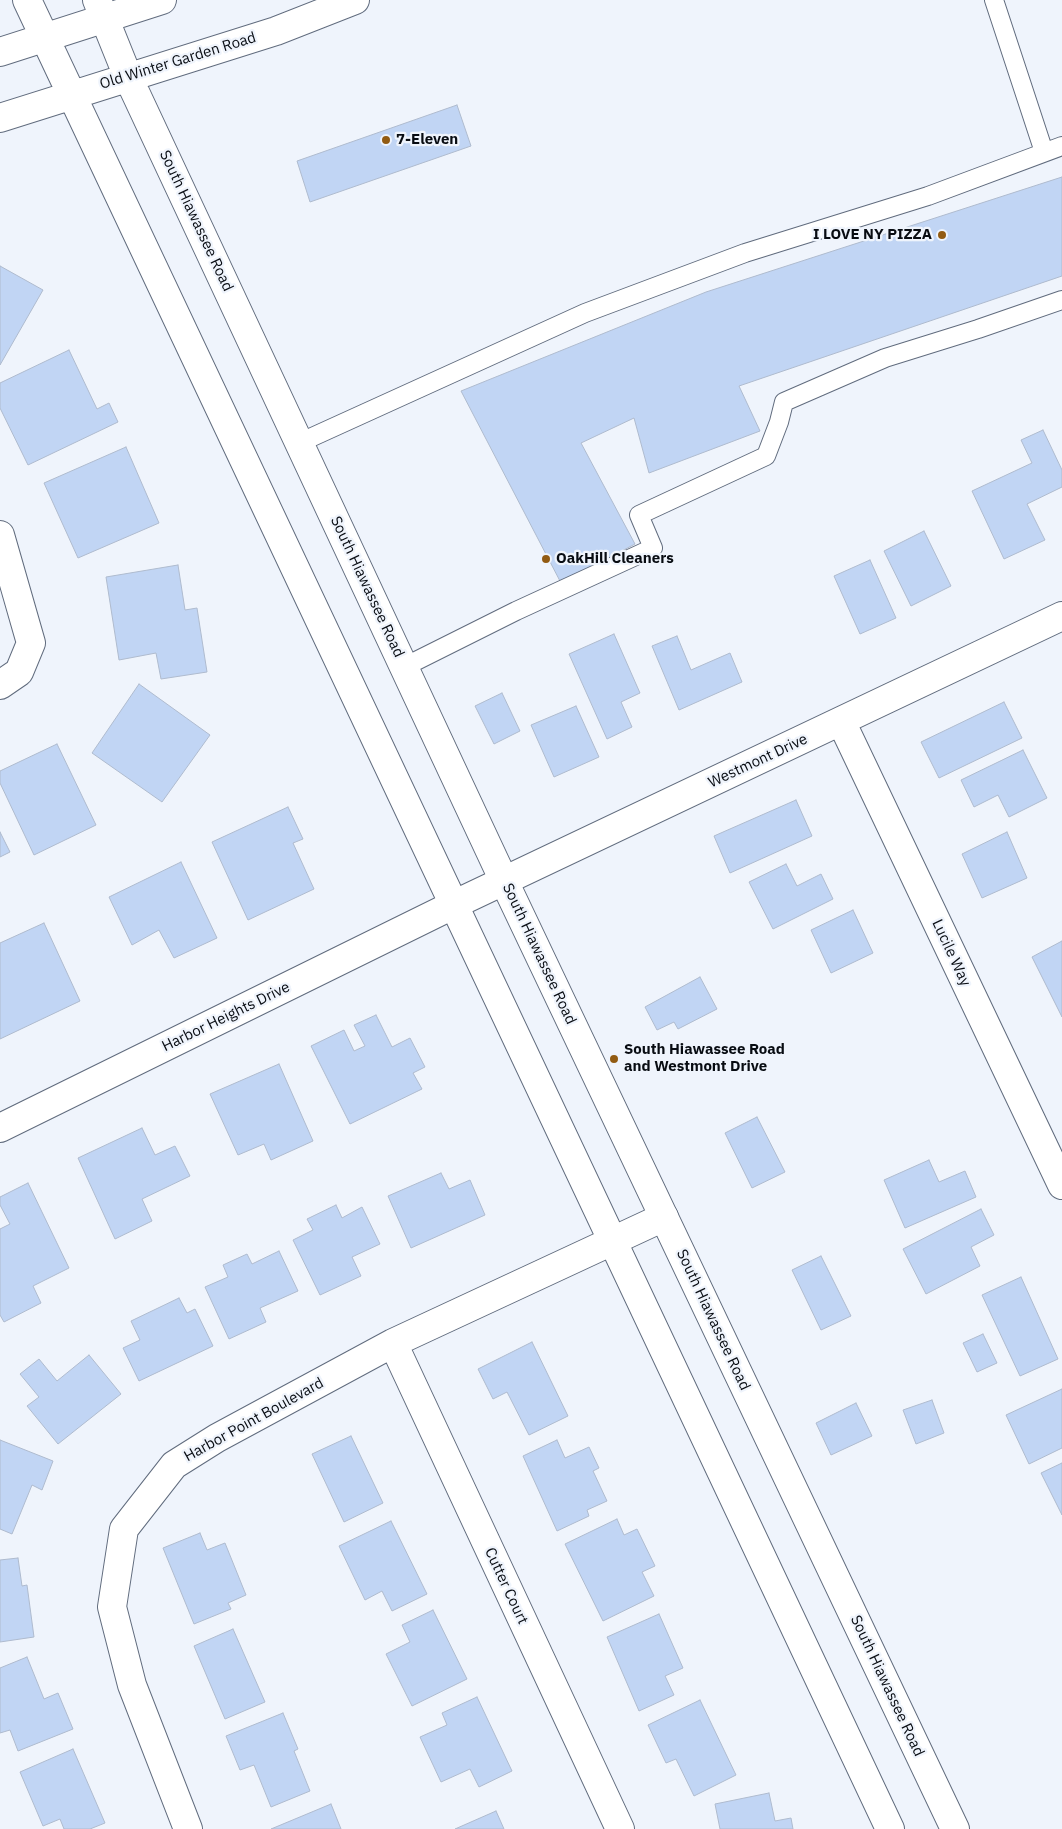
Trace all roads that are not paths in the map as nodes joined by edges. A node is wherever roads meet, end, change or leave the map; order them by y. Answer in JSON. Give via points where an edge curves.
{"nodes":[{"id":1,"x":27,"y":0,"type":"edge"},
{"id":2,"x":162,"y":0,"type":"edge"},
{"id":3,"x":355,"y":0,"type":"edge"},
{"id":4,"x":994,"y":0,"type":"edge"},
{"id":5,"x":101,"y":9,"type":"edge"},
{"id":6,"x":44,"y":38,"type":"junction"},
{"id":7,"x":0,"y":52,"type":"edge"},
{"id":8,"x":128,"y":77,"type":"junction"},
{"id":9,"x":70,"y":95,"type":"junction"},
{"id":10,"x":0,"y":118,"type":"edge"},
{"id":11,"x":1062,"y":146,"type":"edge"},
{"id":12,"x":1044,"y":152,"type":"junction"},
{"id":13,"x":1062,"y":300,"type":"edge"},
{"id":14,"x":300,"y":443,"type":"junction"},
{"id":15,"x":0,"y":535,"type":"edge"},
{"id":16,"x":1062,"y":616,"type":"edge"},
{"id":17,"x":404,"y":667,"type":"junction"},
{"id":18,"x":0,"y":685,"type":"edge"},
{"id":19,"x":841,"y":721,"type":"junction"},
{"id":20,"x":504,"y":881,"type":"junction"},
{"id":21,"x":453,"y":905,"type":"junction"},
{"id":22,"x":0,"y":1128,"type":"edge"},
{"id":23,"x":1062,"y":1185,"type":"edge"},
{"id":24,"x":664,"y":1217,"type":"junction"},
{"id":25,"x":612,"y":1242,"type":"junction"},
{"id":26,"x":393,"y":1344,"type":"junction"},
{"id":27,"x":188,"y":1829,"type":"edge"},
{"id":28,"x":620,"y":1829,"type":"edge"},
{"id":29,"x":890,"y":1829,"type":"edge"},
{"id":30,"x":955,"y":1829,"type":"edge"}],
"edges":[{"from":1,"to":6,"type":"street"},
{"from":2,"to":5,"type":"street"},
{"from":3,"to":8,"type":"street","name":"Old Winter Garden Road","via":[[276,31]]},
{"from":4,"to":12,"type":"lane"},
{"from":5,"to":6,"type":"street"},
{"from":5,"to":8,"type":"street","name":"South Hiawassee Road"},
{"from":6,"to":7,"type":"street"},
{"from":6,"to":9,"type":"street"},
{"from":8,"to":9,"type":"street","name":"Old Winter Garden Road"},
{"from":8,"to":14,"type":"street","name":"South Hiawassee Road"},
{"from":9,"to":10,"type":"street","name":"Old Winter Garden Road"},
{"from":9,"to":21,"type":"street"},
{"from":11,"to":12,"type":"lane"},
{"from":12,"to":14,"type":"lane","via":[[928,196],[745,253],[585,313]]},
{"from":13,"to":17,"type":"lane","via":[[885,358],[784,402],[780,422],[766,456],[639,515],[653,548]]},
{"from":14,"to":17,"type":"street","name":"South Hiawassee Road"},
{"from":15,"to":18,"type":"street","via":[[31,644],[19,672]]},
{"from":16,"to":19,"type":"street","name":"Westmont Drive"},
{"from":17,"to":20,"type":"street","name":"South Hiawassee Road"},
{"from":19,"to":20,"type":"street","name":"Westmont Drive"},
{"from":19,"to":23,"type":"street","name":"Lucile Way"},
{"from":20,"to":21,"type":"street","name":"Westmont Drive"},
{"from":20,"to":24,"type":"street","name":"South Hiawassee Road"},
{"from":21,"to":22,"type":"street","name":"Harbor Heights Drive"},
{"from":21,"to":25,"type":"street"},
{"from":24,"to":25,"type":"street","name":"Harbor Point Boulevard"},
{"from":24,"to":30,"type":"street","name":"South Hiawassee Road"},
{"from":25,"to":26,"type":"street","name":"Harbor Point Boulevard"},
{"from":25,"to":29,"type":"street"},
{"from":26,"to":27,"type":"street","name":"Harbor Point Boulevard","via":[[217,1438],[174,1466],[124,1529],[112,1607],[132,1685]]},
{"from":26,"to":28,"type":"street","name":"Cutter Court"}]}
